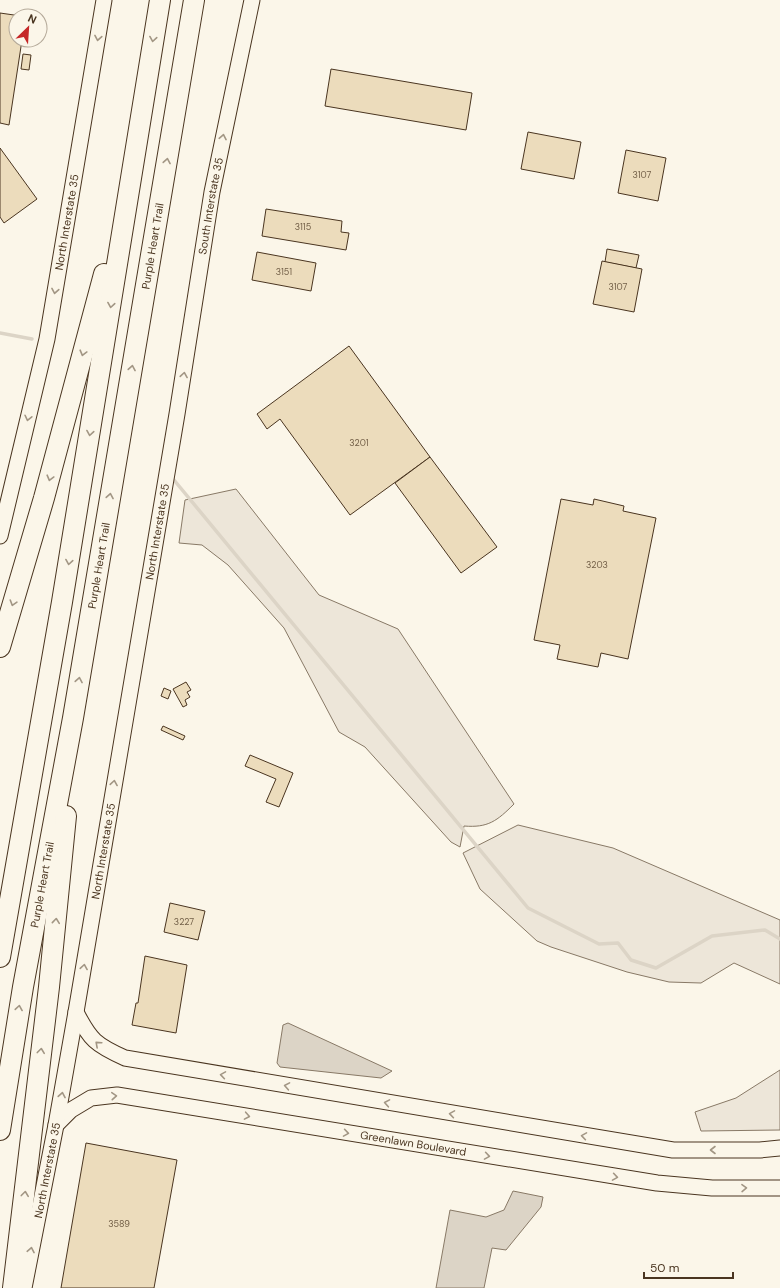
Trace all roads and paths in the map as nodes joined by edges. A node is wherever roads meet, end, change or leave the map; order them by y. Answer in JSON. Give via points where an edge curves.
{"nodes":[{"id":1,"x":104,"y":0,"type":"edge"},
{"id":2,"x":160,"y":0,"type":"edge"},
{"id":3,"x":194,"y":0,"type":"edge"},
{"id":4,"x":252,"y":0,"type":"edge"},
{"id":5,"x":133,"y":166,"type":"junction"},
{"id":6,"x":177,"y":414,"type":"joint"},
{"id":7,"x":0,"y":536,"type":"edge"},
{"id":8,"x":0,"y":647,"type":"edge"},
{"id":9,"x":73,"y":718,"type":"junction"},
{"id":10,"x":0,"y":956,"type":"edge"},
{"id":11,"x":76,"y":1012,"type":"junction"},
{"id":12,"x":56,"y":1125,"type":"junction"},
{"id":13,"x":0,"y":1130,"type":"edge"},
{"id":14,"x":780,"y":1148,"type":"edge"},
{"id":15,"x":780,"y":1188,"type":"edge"},
{"id":16,"x":13,"y":1288,"type":"edge"},
{"id":17,"x":24,"y":1288,"type":"edge"}],
"edges":[{"from":1,"to":7,"type":"main road","name":"North Interstate 35","one_way":true,"via":[[47,339]]},
{"from":2,"to":5,"type":"highway","one_way":true},
{"from":9,"to":3,"type":"highway","name":"Purple Heart Trail","one_way":true},
{"from":6,"to":4,"type":"main road","name":"South Interstate 35","one_way":true,"via":[[212,192]]},
{"from":5,"to":8,"type":"highway","one_way":true,"via":[[44,498]]},
{"from":5,"to":10,"type":"highway","one_way":true,"via":[[62,602]]},
{"from":11,"to":6,"type":"main road","name":"North Interstate 35","one_way":true},
{"from":13,"to":9,"type":"highway","name":"Purple Heart Trail","one_way":true,"via":[[23,987]]},
{"from":16,"to":9,"type":"highway","one_way":true,"via":[[53,948]]},
{"from":12,"to":11,"type":"main road","name":"North Interstate 35","one_way":true},
{"from":14,"to":11,"type":"main road","one_way":true,"via":[[673,1150],[124,1058],[102,1048],[86,1033]]},
{"from":12,"to":15,"type":"main road","name":"Greenlawn Boulevard","one_way":true,"via":[[71,1110],[91,1098],[117,1095],[657,1183],[712,1188]]},
{"from":17,"to":12,"type":"main road","name":"North Interstate 35","one_way":true}]}
